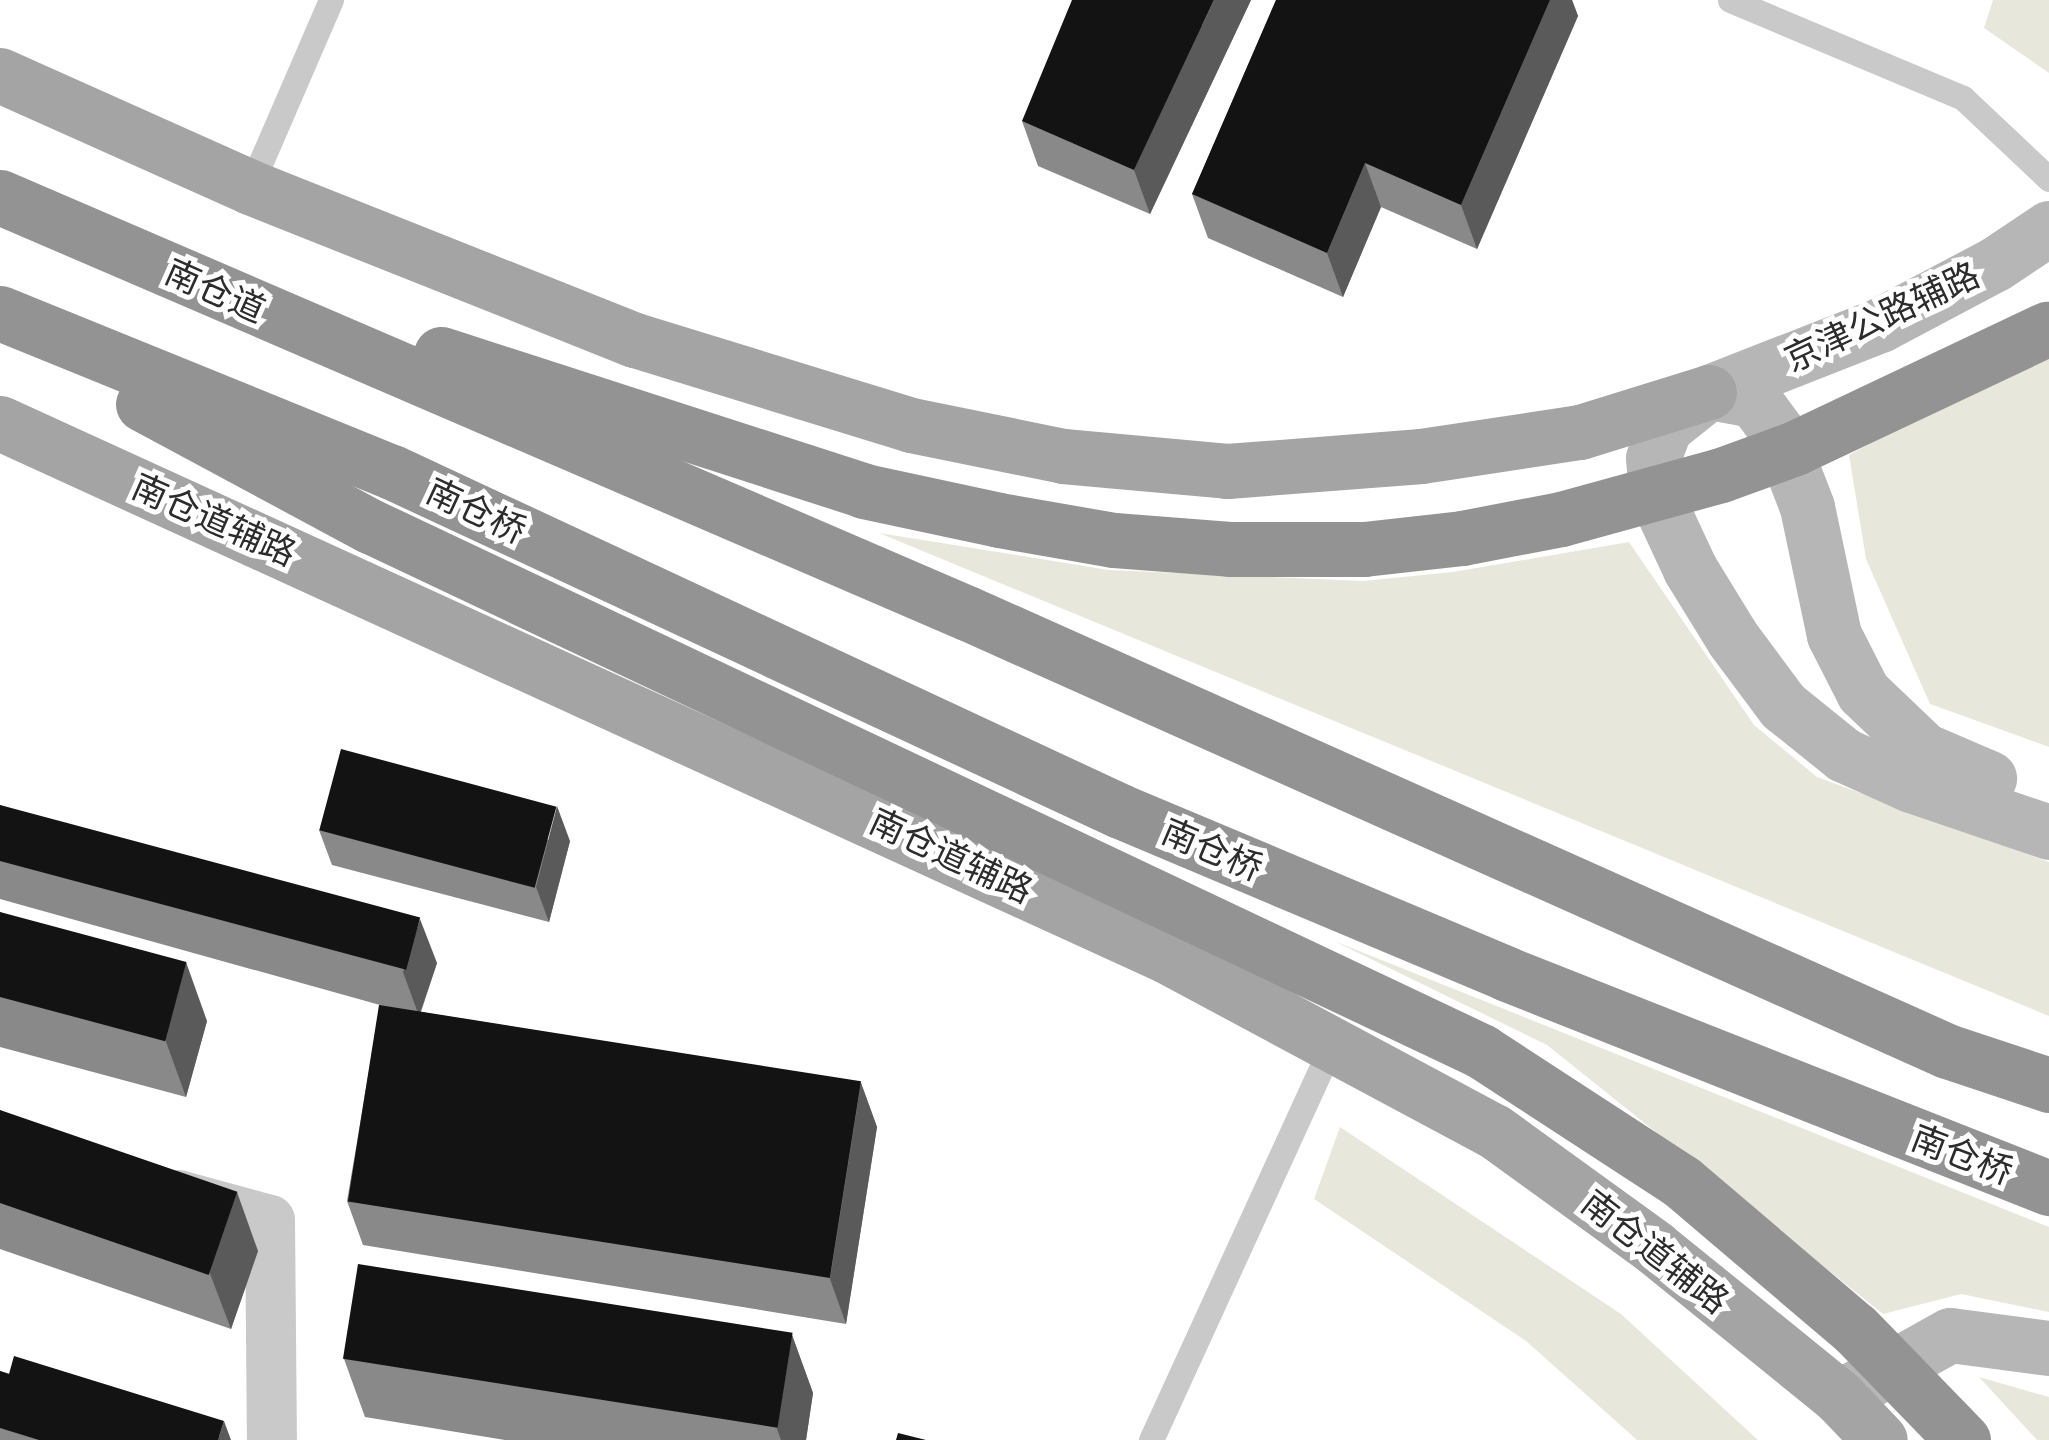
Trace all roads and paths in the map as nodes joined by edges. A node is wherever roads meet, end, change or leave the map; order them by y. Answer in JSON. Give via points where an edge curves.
{"nodes":[{"id":1,"x":331,"y":0,"type":"edge"},
{"id":2,"x":1730,"y":0,"type":"edge"},
{"id":3,"x":0,"y":75,"type":"edge"},
{"id":4,"x":2049,"y":179,"type":"edge"},
{"id":5,"x":250,"y":186,"type":"junction"},
{"id":6,"x":0,"y":197,"type":"edge"},
{"id":7,"x":2049,"y":228,"type":"edge"},
{"id":8,"x":0,"y":314,"type":"edge"},
{"id":9,"x":0,"y":327,"type":"edge"},
{"id":10,"x":2048,"y":328,"type":"edge"},
{"id":11,"x":435,"y":370,"type":"junction"},
{"id":12,"x":1708,"y":392,"type":"junction"},
{"id":13,"x":0,"y":423,"type":"edge"},
{"id":14,"x":2049,"y":799,"type":"edge"},
{"id":15,"x":2049,"y":832,"type":"edge"},
{"id":16,"x":1332,"y":1044,"type":"junction"},
{"id":17,"x":2049,"y":1085,"type":"edge"},
{"id":18,"x":126,"y":1180,"type":"edge"},
{"id":19,"x":2049,"y":1188,"type":"edge"},
{"id":20,"x":2049,"y":1348,"type":"edge"},
{"id":21,"x":1839,"y":1398,"type":"junction"},
{"id":22,"x":272,"y":1440,"type":"edge"},
{"id":23,"x":1151,"y":1440,"type":"edge"},
{"id":24,"x":1880,"y":1440,"type":"edge"},
{"id":25,"x":1964,"y":1440,"type":"edge"}],
"edges":[{"from":1,"to":5,"type":"lane"},
{"from":2,"to":4,"type":"lane","via":[[1963,98]]},
{"from":3,"to":5,"type":"main road"},
{"from":5,"to":12,"type":"main road","via":[[635,340],[911,424],[1063,456],[1227,471],[1422,456],[1580,432]]},
{"from":6,"to":11,"type":"highway"},
{"from":7,"to":12,"type":"street","name":"京津公路辅路","via":[[1880,325]]},
{"from":8,"to":19,"type":"highway","name":"南仓桥","via":[[392,472],[1120,811],[1507,974]]},
{"from":9,"to":25,"type":"highway","bridge":true,"via":[[370,526],[1482,1051],[1682,1182],[1854,1328]]},
{"from":10,"to":11,"type":"highway","bridge":true,"via":[[1812,441],[1721,475],[1561,519],[1364,548],[1230,549],[1114,540],[999,520],[864,491]]},
{"from":11,"to":17,"type":"highway","via":[[1947,1051]]},
{"from":12,"to":14,"type":"street","via":[[1754,400],[1778,434],[1807,506],[1834,635],[1864,692],[1924,750]]},
{"from":12,"to":15,"type":"street","name":"京津公路辅路","via":[[1665,427],[1653,458],[1656,496],[1698,583],[1783,706],[1844,755]]},
{"from":13,"to":16,"type":"main road","name":"南仓道辅路","via":[[1167,956]]},
{"from":16,"to":21,"type":"main road","name":"南仓道辅路","via":[[1494,1131],[1654,1248]]},
{"from":16,"to":23,"type":"lane"},
{"from":18,"to":22,"type":"street","via":[[270,1220]]},
{"from":20,"to":21,"type":"street","via":[[1950,1334]]},
{"from":21,"to":24,"type":"main road"}]}
